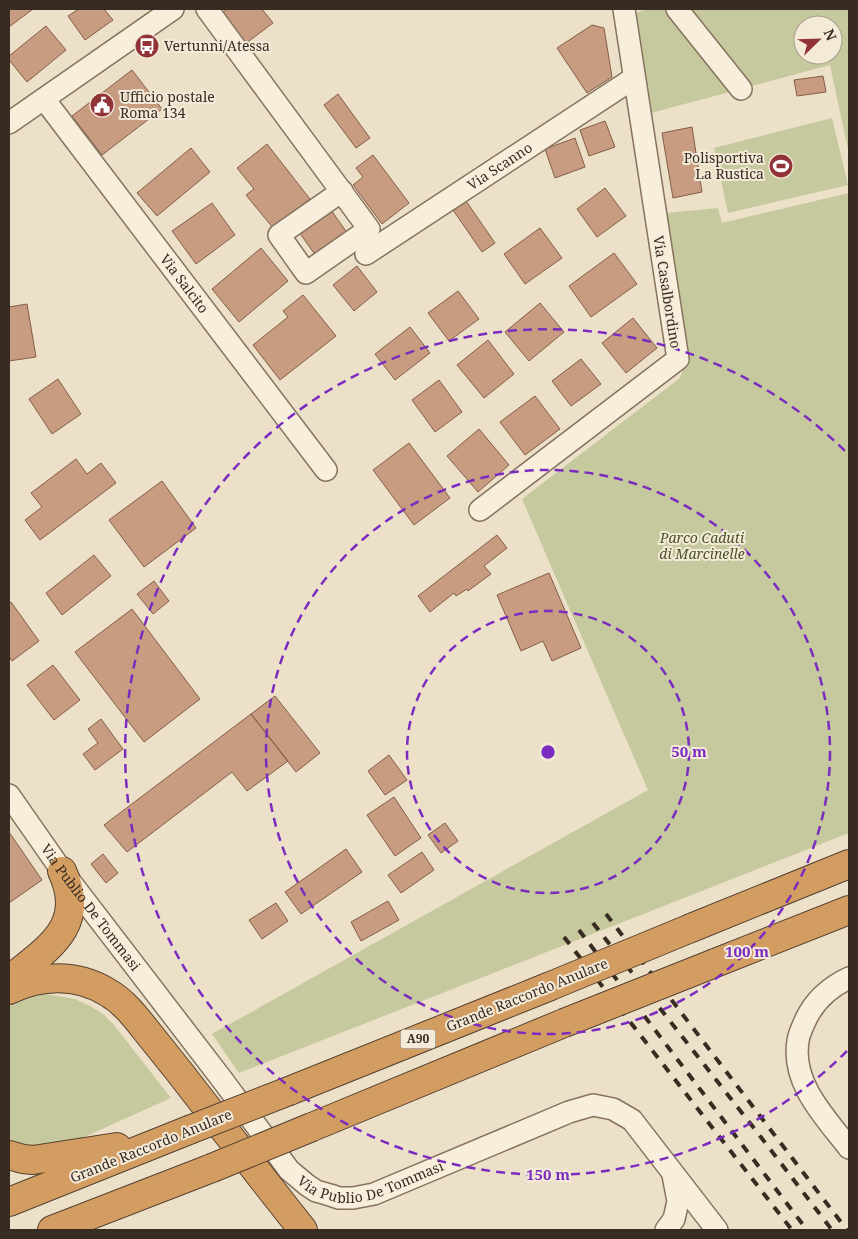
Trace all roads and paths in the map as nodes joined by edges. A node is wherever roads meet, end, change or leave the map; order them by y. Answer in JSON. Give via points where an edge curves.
{"nodes":[{"id":1,"x":173,"y":9,"type":"edge"},
{"id":2,"x":207,"y":9,"type":"edge"},
{"id":3,"x":624,"y":9,"type":"edge"},
{"id":4,"x":677,"y":9,"type":"edge"},
{"id":5,"x":634,"y":78,"type":"junction"},
{"id":6,"x":741,"y":89,"type":"dead end"},
{"id":7,"x":44,"y":98,"type":"junction"},
{"id":8,"x":9,"y":123,"type":"edge"},
{"id":9,"x":342,"y":191,"type":"dead end"},
{"id":10,"x":366,"y":254,"type":"dead end"},
{"id":11,"x":326,"y":470,"type":"dead end"},
{"id":12,"x":480,"y":510,"type":"dead end"},
{"id":13,"x":9,"y":795,"type":"edge"},
{"id":14,"x":849,"y":864,"type":"edge"},
{"id":15,"x":62,"y":871,"type":"junction"},
{"id":16,"x":849,"y":910,"type":"edge"},
{"id":17,"x":849,"y":978,"type":"edge"},
{"id":18,"x":9,"y":980,"type":"edge"},
{"id":19,"x":9,"y":990,"type":"edge"},
{"id":20,"x":179,"y":1135,"type":"junction"},
{"id":21,"x":849,"y":1148,"type":"edge"},
{"id":22,"x":9,"y":1155,"type":"edge"},
{"id":23,"x":673,"y":1172,"type":"junction"},
{"id":24,"x":9,"y":1202,"type":"edge"},
{"id":25,"x":85,"y":1217,"type":"junction"},
{"id":26,"x":52,"y":1230,"type":"edge"},
{"id":27,"x":58,"y":1230,"type":"edge"},
{"id":28,"x":302,"y":1230,"type":"edge"},
{"id":29,"x":666,"y":1230,"type":"edge"},
{"id":30,"x":717,"y":1230,"type":"edge"}],
"edges":[{"from":1,"to":7,"type":"street"},
{"from":2,"to":9,"type":"street"},
{"from":3,"to":5,"type":"street","name":"Via Casalbordino"},
{"from":4,"to":6,"type":"street"},
{"from":5,"to":10,"type":"street","name":"Via Scanno"},
{"from":5,"to":12,"type":"street","name":"Via Casalbordino","via":[[678,359]]},
{"from":7,"to":8,"type":"street"},
{"from":7,"to":11,"type":"street","name":"Via Salcito"},
{"from":13,"to":15,"type":"street","name":"Via Publio De Tommasi"},
{"from":14,"to":20,"type":"highway","name":"Grande Raccordo Anulare","number":"A90","bridge":true},
{"from":15,"to":18,"type":"highway","via":[[70,899],[62,933],[49,948]]},
{"from":15,"to":23,"type":"street","name":"Via Publio De Tommasi","via":[[289,1170],[316,1191],[339,1198],[374,1194],[569,1112],[593,1105],[614,1109],[632,1120]]},
{"from":16,"to":25,"type":"highway","bridge":true},
{"from":17,"to":21,"type":"street","via":[[831,988],[810,1012],[798,1040],[797,1060],[808,1093]]},
{"from":19,"to":28,"type":"highway","via":[[26,982],[61,978],[96,986],[121,1002]]},
{"from":20,"to":22,"type":"highway","via":[[33,1160]]},
{"from":20,"to":24,"type":"highway","name":"Grande Raccordo Anulare","number":"A90"},
{"from":23,"to":29,"type":"street","via":[[678,1201],[674,1219]]},
{"from":23,"to":30,"type":"street","name":"Via Publio De Tommasi"},
{"from":25,"to":26,"type":"highway"},
{"from":25,"to":27,"type":"highway"}]}
